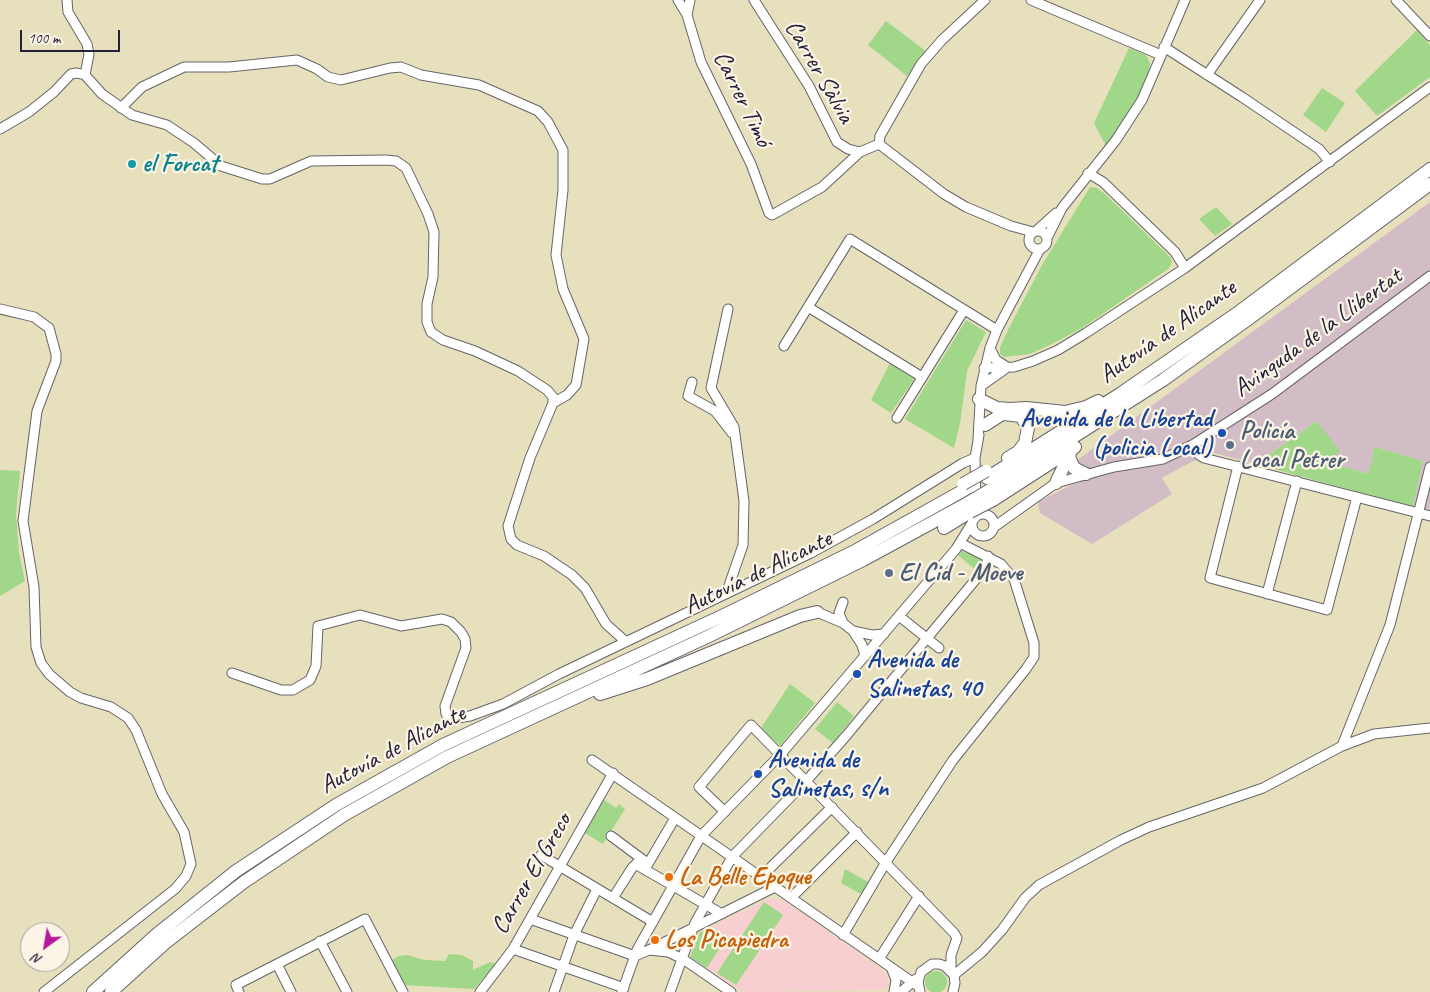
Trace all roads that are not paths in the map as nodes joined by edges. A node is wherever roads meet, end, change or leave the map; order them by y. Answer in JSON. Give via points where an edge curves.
{"nodes":[{"id":1,"x":66,"y":0,"type":"edge"},
{"id":2,"x":678,"y":0,"type":"edge"},
{"id":3,"x":690,"y":0,"type":"edge"},
{"id":4,"x":754,"y":0,"type":"edge"},
{"id":5,"x":984,"y":0,"type":"edge"},
{"id":6,"x":1031,"y":0,"type":"edge"},
{"id":7,"x":1185,"y":0,"type":"edge"},
{"id":8,"x":1260,"y":0,"type":"edge"},
{"id":9,"x":1396,"y":0,"type":"edge"},
{"id":10,"x":687,"y":15,"type":"junction"},
{"id":11,"x":1430,"y":36,"type":"edge"},
{"id":12,"x":1162,"y":51,"type":"junction"},
{"id":13,"x":85,"y":75,"type":"junction"},
{"id":14,"x":1207,"y":75,"type":"junction"},
{"id":15,"x":1430,"y":87,"type":"edge"},
{"id":16,"x":121,"y":108,"type":"junction"},
{"id":17,"x":0,"y":129,"type":"edge"},
{"id":18,"x":879,"y":144,"type":"junction"},
{"id":19,"x":860,"y":152,"type":"junction"},
{"id":20,"x":1330,"y":162,"type":"junction"},
{"id":21,"x":1430,"y":169,"type":"edge"},
{"id":22,"x":1088,"y":172,"type":"junction"},
{"id":23,"x":1430,"y":184,"type":"edge"},
{"id":24,"x":1062,"y":208,"type":"junction"},
{"id":25,"x":1032,"y":237,"type":"junction"},
{"id":26,"x":1047,"y":238,"type":"junction"},
{"id":27,"x":1040,"y":249,"type":"junction"},
{"id":28,"x":1185,"y":268,"type":"junction"},
{"id":29,"x":1430,"y":276,"type":"edge"},
{"id":30,"x":1024,"y":277,"type":"junction"},
{"id":31,"x":808,"y":307,"type":"junction"},
{"id":32,"x":0,"y":309,"type":"edge"},
{"id":33,"x":728,"y":309,"type":"dead end"},
{"id":34,"x":964,"y":310,"type":"junction"},
{"id":35,"x":997,"y":330,"type":"junction"},
{"id":36,"x":784,"y":346,"type":"dead end"},
{"id":37,"x":990,"y":348,"type":"junction"},
{"id":38,"x":984,"y":368,"type":"junction"},
{"id":39,"x":1007,"y":368,"type":"junction"},
{"id":40,"x":922,"y":377,"type":"junction"},
{"id":41,"x":692,"y":382,"type":"dead end"},
{"id":42,"x":1136,"y":382,"type":"junction"},
{"id":43,"x":980,"y":393,"type":"junction"},
{"id":44,"x":553,"y":403,"type":"junction"},
{"id":45,"x":1125,"y":406,"type":"junction"},
{"id":46,"x":1010,"y":408,"type":"junction"},
{"id":47,"x":997,"y":415,"type":"junction"},
{"id":48,"x":897,"y":418,"type":"dead end"},
{"id":49,"x":985,"y":425,"type":"junction"},
{"id":50,"x":734,"y":435,"type":"junction"},
{"id":51,"x":978,"y":439,"type":"junction"},
{"id":52,"x":1194,"y":444,"type":"junction"},
{"id":53,"x":1070,"y":453,"type":"junction"},
{"id":54,"x":975,"y":458,"type":"junction"},
{"id":55,"x":1238,"y":466,"type":"junction"},
{"id":56,"x":1430,"y":467,"type":"edge"},
{"id":57,"x":1086,"y":474,"type":"junction"},
{"id":58,"x":1297,"y":481,"type":"junction"},
{"id":59,"x":1056,"y":483,"type":"junction"},
{"id":60,"x":989,"y":485,"type":"junction"},
{"id":61,"x":1357,"y":497,"type":"junction"},
{"id":62,"x":972,"y":513,"type":"junction"},
{"id":63,"x":1012,"y":513,"type":"junction"},
{"id":64,"x":1420,"y":514,"type":"junction"},
{"id":65,"x":987,"y":515,"type":"junction"},
{"id":66,"x":1430,"y":516,"type":"edge"},
{"id":67,"x":994,"y":527,"type":"junction"},
{"id":68,"x":944,"y":528,"type":"dead end"},
{"id":69,"x":981,"y":536,"type":"junction"},
{"id":70,"x":959,"y":546,"type":"junction"},
{"id":71,"x":988,"y":556,"type":"junction"},
{"id":72,"x":726,"y":594,"type":"junction"},
{"id":73,"x":1267,"y":594,"type":"junction"},
{"id":74,"x":843,"y":602,"type":"dead end"},
{"id":75,"x":817,"y":612,"type":"joint"},
{"id":76,"x":899,"y":616,"type":"junction"},
{"id":77,"x":844,"y":622,"type":"junction"},
{"id":78,"x":853,"y":631,"type":"junction"},
{"id":79,"x":884,"y":634,"type":"junction"},
{"id":80,"x":927,"y":639,"type":"junction"},
{"id":81,"x":625,"y":642,"type":"junction"},
{"id":82,"x":938,"y":648,"type":"dead end"},
{"id":83,"x":865,"y":656,"type":"junction"},
{"id":84,"x":232,"y":673,"type":"dead end"},
{"id":85,"x":546,"y":712,"type":"junction"},
{"id":86,"x":1430,"y":728,"type":"edge"},
{"id":87,"x":1342,"y":746,"type":"junction"},
{"id":88,"x":782,"y":754,"type":"junction"},
{"id":89,"x":592,"y":760,"type":"dead end"},
{"id":90,"x":612,"y":774,"type":"junction"},
{"id":91,"x":807,"y":780,"type":"junction"},
{"id":92,"x":832,"y":807,"type":"junction"},
{"id":93,"x":725,"y":812,"type":"junction"},
{"id":94,"x":675,"y":818,"type":"junction"},
{"id":95,"x":857,"y":832,"type":"junction"},
{"id":96,"x":611,"y":836,"type":"dead end"},
{"id":97,"x":701,"y":836,"type":"junction"},
{"id":98,"x":541,"y":855,"type":"dead end"},
{"id":99,"x":732,"y":857,"type":"junction"},
{"id":100,"x":886,"y":862,"type":"junction"},
{"id":101,"x":643,"y":864,"type":"junction"},
{"id":102,"x":560,"y":866,"type":"junction"},
{"id":103,"x":761,"y":877,"type":"junction"},
{"id":104,"x":673,"y":886,"type":"junction"},
{"id":105,"x":775,"y":887,"type":"junction"},
{"id":106,"x":597,"y":889,"type":"junction"},
{"id":107,"x":919,"y":896,"type":"junction"},
{"id":108,"x":613,"y":898,"type":"junction"},
{"id":109,"x":791,"y":898,"type":"junction"},
{"id":110,"x":706,"y":905,"type":"junction"},
{"id":111,"x":722,"y":914,"type":"junction"},
{"id":112,"x":530,"y":919,"type":"junction"},
{"id":113,"x":653,"y":922,"type":"junction"},
{"id":114,"x":694,"y":929,"type":"junction"},
{"id":115,"x":574,"y":935,"type":"junction"},
{"id":116,"x":843,"y":935,"type":"junction"},
{"id":117,"x":320,"y":942,"type":"junction"},
{"id":118,"x":512,"y":949,"type":"junction"},
{"id":119,"x":649,"y":950,"type":"junction"},
{"id":120,"x":635,"y":956,"type":"junction"},
{"id":121,"x":682,"y":959,"type":"junction"},
{"id":122,"x":878,"y":959,"type":"junction"},
{"id":123,"x":277,"y":964,"type":"junction"},
{"id":124,"x":563,"y":967,"type":"junction"},
{"id":125,"x":891,"y":967,"type":"junction"},
{"id":126,"x":952,"y":973,"type":"junction"},
{"id":127,"x":917,"y":984,"type":"edge"},
{"id":128,"x":237,"y":989,"type":"edge"},
{"id":129,"x":623,"y":990,"type":"edge"},
{"id":130,"x":44,"y":992,"type":"edge"},
{"id":131,"x":93,"y":992,"type":"edge"},
{"id":132,"x":111,"y":992,"type":"edge"},
{"id":133,"x":291,"y":992,"type":"edge"},
{"id":134,"x":347,"y":992,"type":"edge"},
{"id":135,"x":403,"y":992,"type":"edge"},
{"id":136,"x":408,"y":992,"type":"edge"},
{"id":137,"x":480,"y":992,"type":"edge"},
{"id":138,"x":554,"y":992,"type":"edge"},
{"id":139,"x":670,"y":992,"type":"edge"},
{"id":140,"x":730,"y":992,"type":"edge"},
{"id":141,"x":894,"y":992,"type":"edge"},
{"id":142,"x":900,"y":992,"type":"edge"},
{"id":143,"x":952,"y":992,"type":"edge"}],
"edges":[{"from":1,"to":13,"type":"street","via":[[68,12],[90,54]]},
{"from":2,"to":10,"type":"street"},
{"from":3,"to":10,"type":"street","name":"Carrer Timó"},
{"from":4,"to":19,"type":"street","name":"Carrer Sàlvia","via":[[809,86],[837,142]]},
{"from":5,"to":18,"type":"street","via":[[921,64],[880,136]]},
{"from":6,"to":12,"type":"street"},
{"from":7,"to":12,"type":"street"},
{"from":8,"to":14,"type":"street"},
{"from":9,"to":11,"type":"street"},
{"from":10,"to":19,"type":"street","name":"Carrer Timó","via":[[701,62],[751,164],[769,214],[822,187]]},
{"from":12,"to":14,"type":"street"},
{"from":12,"to":22,"type":"street","via":[[1142,100],[1116,140]]},
{"from":13,"to":16,"type":"street","via":[[102,94]]},
{"from":13,"to":17,"type":"street","via":[[71,74],[29,112]]},
{"from":14,"to":20,"type":"street","via":[[1318,149]]},
{"from":15,"to":20,"type":"street"},
{"from":16,"to":44,"type":"street","via":[[132,115],[167,125],[221,166],[262,180],[311,161],[396,162],[406,168],[434,232],[434,278],[427,304],[427,322],[431,332],[518,371],[547,390],[553,397]]},
{"from":16,"to":44,"type":"street","via":[[142,87],[184,67],[229,67],[297,60],[328,77],[341,80],[401,68],[420,75],[479,85],[538,111],[563,150],[563,190],[556,255],[563,289],[584,339],[576,385]]},
{"from":18,"to":19,"type":"street"},
{"from":18,"to":25,"type":"street","via":[[944,194]]},
{"from":20,"to":28,"type":"street"},
{"from":21,"to":42,"type":"highway","name":"Autovía de Alicante","via":[[1236,314]]},
{"from":22,"to":24,"type":"street"},
{"from":22,"to":28,"type":"street","via":[[1103,182],[1175,252]]},
{"from":23,"to":45,"type":"highway","name":"Autovía de Alicante","via":[[1251,318]]},
{"from":24,"to":25,"type":"street"},
{"from":24,"to":26,"type":"street"},
{"from":25,"to":26,"type":"street","via":[[1045,234]]},
{"from":25,"to":27,"type":"street"},
{"from":25,"to":30,"type":"street"},
{"from":26,"to":27,"type":"street"},
{"from":27,"to":30,"type":"street"},
{"from":28,"to":39,"type":"street","via":[[1058,350]]},
{"from":29,"to":52,"type":"street","name":"Avinguda de la Llibertat","via":[[1272,394]]},
{"from":30,"to":35,"type":"street"},
{"from":31,"to":34,"type":"street","via":[[850,239]]},
{"from":31,"to":36,"type":"street"},
{"from":31,"to":40,"type":"street"},
{"from":32,"to":130,"type":"street","via":[[34,317],[49,328],[56,354],[37,411],[23,521],[34,587],[36,648],[41,663],[70,692],[111,707],[128,718],[162,794],[184,832],[192,864],[175,889]]},
{"from":33,"to":50,"type":"street","via":[[711,388],[734,427]]},
{"from":34,"to":35,"type":"street"},
{"from":34,"to":40,"type":"street"},
{"from":35,"to":37,"type":"street"},
{"from":37,"to":38,"type":"street"},
{"from":37,"to":39,"type":"street","via":[[996,360]]},
{"from":38,"to":39,"type":"street"},
{"from":38,"to":43,"type":"street"},
{"from":39,"to":43,"type":"street"},
{"from":40,"to":48,"type":"street"},
{"from":41,"to":50,"type":"street","via":[[688,396],[715,411]]},
{"from":42,"to":46,"type":"highway","via":[[1075,410]]},
{"from":42,"to":60,"type":"highway","name":"Autovía de Alicante"},
{"from":43,"to":46,"type":"highway","via":[[997,408]]},
{"from":43,"to":49,"type":"street"},
{"from":43,"to":51,"type":"street"},
{"from":44,"to":81,"type":"street","via":[[530,458],[508,526],[511,539],[572,575],[585,588],[606,624]]},
{"from":45,"to":53,"type":"highway","via":[[1114,419]]},
{"from":45,"to":60,"type":"highway","name":"Autovía de Alicante"},
{"from":46,"to":47,"type":"highway"},
{"from":47,"to":49,"type":"highway"},
{"from":47,"to":60,"type":"highway","via":[[1021,416],[1026,421],[1028,435],[1018,452]]},
{"from":49,"to":51,"type":"street"},
{"from":50,"to":72,"type":"street","via":[[744,501],[744,532]]},
{"from":51,"to":54,"type":"street"},
{"from":52,"to":55,"type":"street","via":[[1204,458]]},
{"from":52,"to":57,"type":"street","name":"Avinguda de la Llibertat","via":[[1162,459]]},
{"from":53,"to":57,"type":"highway","via":[[1074,468]]},
{"from":53,"to":59,"type":"highway"},
{"from":53,"to":60,"type":"highway"},
{"from":54,"to":62,"type":"street"},
{"from":54,"to":72,"type":"street","via":[[873,519]]},
{"from":55,"to":58,"type":"street"},
{"from":55,"to":73,"type":"street","via":[[1210,578]]},
{"from":56,"to":64,"type":"street"},
{"from":57,"to":59,"type":"street","name":"Avinguda de la Llibertat"},
{"from":58,"to":61,"type":"street"},
{"from":58,"to":73,"type":"street"},
{"from":59,"to":63,"type":"street","name":"Avinguda de la Llibertat"},
{"from":60,"to":62,"type":"highway","name":"Autovía de Alicante","bridge":true},
{"from":60,"to":131,"type":"highway","name":"Autovía de Alicante","via":[[965,487],[853,552],[443,745],[336,804],[236,871],[156,935]]},
{"from":61,"to":64,"type":"street"},
{"from":61,"to":73,"type":"street","via":[[1327,610]]},
{"from":62,"to":65,"type":"street"},
{"from":62,"to":65,"type":"street","name":"Avinguda de la Llibertat"},
{"from":62,"to":68,"type":"highway"},
{"from":62,"to":69,"type":"street","via":[[975,532]]},
{"from":62,"to":70,"type":"street"},
{"from":62,"to":85,"type":"highway","name":"Autovía de Alicante","via":[[863,560]]},
{"from":63,"to":65,"type":"street","name":"Avinguda de la Llibertat","via":[[997,517]]},
{"from":63,"to":67,"type":"street","name":"Avinguda de la Llibertat"},
{"from":64,"to":66,"type":"street"},
{"from":64,"to":87,"type":"street","via":[[1390,625]]},
{"from":65,"to":67,"type":"street"},
{"from":67,"to":69,"type":"street","name":"Avinguda de la Llibertat","via":[[988,535]]},
{"from":69,"to":70,"type":"street","name":"Avinguda de la Llibertat","via":[[970,538]]},
{"from":70,"to":71,"type":"street"},
{"from":70,"to":76,"type":"street"},
{"from":71,"to":80,"type":"street","via":[[986,567]]},
{"from":71,"to":100,"type":"street","via":[[1001,564],[1014,579],[1034,643],[1034,657],[953,760]]},
{"from":72,"to":81,"type":"street"},
{"from":74,"to":77,"type":"street","via":[[839,613]]},
{"from":75,"to":77,"type":"street"},
{"from":75,"to":85,"type":"highway","via":[[800,616],[646,680],[562,710]]},
{"from":76,"to":79,"type":"street"},
{"from":76,"to":80,"type":"street"},
{"from":77,"to":78,"type":"street"},
{"from":78,"to":79,"type":"street"},
{"from":78,"to":83,"type":"street"},
{"from":79,"to":83,"type":"street"},
{"from":80,"to":82,"type":"street"},
{"from":80,"to":91,"type":"street"},
{"from":81,"to":84,"type":"street","via":[[503,704],[457,719],[446,714],[446,706],[466,648],[465,639],[455,626],[442,619],[401,626],[360,615],[318,626],[316,666],[310,680],[292,690],[281,690]]},
{"from":83,"to":88,"type":"street"},
{"from":85,"to":132,"type":"highway","name":"Autovía de Alicante","via":[[447,757],[344,815],[244,882],[165,943]]},
{"from":86,"to":87,"type":"street","via":[[1374,734]]},
{"from":87,"to":126,"type":"street","via":[[1263,788],[1149,827],[1039,885],[982,952]]},
{"from":88,"to":91,"type":"street"},
{"from":88,"to":93,"type":"street"},
{"from":88,"to":93,"type":"street","via":[[751,725],[699,787]]},
{"from":89,"to":90,"type":"street"},
{"from":90,"to":94,"type":"street"},
{"from":90,"to":102,"type":"street","name":"Carrer El Greco"},
{"from":91,"to":92,"type":"street"},
{"from":91,"to":99,"type":"street"},
{"from":92,"to":95,"type":"street"},
{"from":92,"to":103,"type":"street"},
{"from":93,"to":97,"type":"street"},
{"from":94,"to":97,"type":"street"},
{"from":94,"to":101,"type":"street"},
{"from":95,"to":100,"type":"street"},
{"from":95,"to":109,"type":"street"},
{"from":96,"to":101,"type":"street","via":[[632,850]]},
{"from":97,"to":99,"type":"street"},
{"from":97,"to":104,"type":"street"},
{"from":98,"to":102,"type":"street"},
{"from":99,"to":103,"type":"street"},
{"from":99,"to":110,"type":"street"},
{"from":100,"to":107,"type":"street"},
{"from":100,"to":116,"type":"street"},
{"from":101,"to":104,"type":"street"},
{"from":101,"to":108,"type":"street","via":[[632,868]]},
{"from":102,"to":106,"type":"street"},
{"from":102,"to":112,"type":"street","name":"Carrer El Greco"},
{"from":103,"to":105,"type":"street"},
{"from":104,"to":110,"type":"street"},
{"from":104,"to":113,"type":"street"},
{"from":105,"to":109,"type":"street"},
{"from":105,"to":111,"type":"street"},
{"from":106,"to":108,"type":"street"},
{"from":106,"to":115,"type":"street"},
{"from":107,"to":122,"type":"street"},
{"from":107,"to":126,"type":"street","via":[[957,938],[951,955]]},
{"from":108,"to":113,"type":"street"},
{"from":109,"to":116,"type":"street"},
{"from":110,"to":111,"type":"street"},
{"from":110,"to":114,"type":"street"},
{"from":111,"to":114,"type":"street"},
{"from":112,"to":115,"type":"street"},
{"from":112,"to":118,"type":"street","name":"Carrer El Greco"},
{"from":113,"to":120,"type":"street"},
{"from":114,"to":119,"type":"street"},
{"from":114,"to":121,"type":"street"},
{"from":115,"to":120,"type":"street"},
{"from":115,"to":124,"type":"street"},
{"from":116,"to":122,"type":"street"},
{"from":117,"to":123,"type":"street"},
{"from":117,"to":134,"type":"street"},
{"from":117,"to":135,"type":"street","via":[[365,919]]},
{"from":118,"to":124,"type":"street"},
{"from":118,"to":137,"type":"street","name":"Carrer El Greco"},
{"from":119,"to":120,"type":"street"},
{"from":119,"to":121,"type":"street","via":[[668,952]]},
{"from":120,"to":129,"type":"street"},
{"from":121,"to":139,"type":"street"},
{"from":121,"to":140,"type":"street"},
{"from":122,"to":125,"type":"street"},
{"from":123,"to":128,"type":"street"},
{"from":123,"to":133,"type":"street"},
{"from":124,"to":129,"type":"street"},
{"from":124,"to":138,"type":"street"},
{"from":125,"to":127,"type":"street"},
{"from":125,"to":141,"type":"street","via":[[896,980]]},
{"from":126,"to":127,"type":"street","via":[[939,964],[932,964],[926,967]]},
{"from":126,"to":143,"type":"street","via":[[955,982]]},
{"from":127,"to":142,"type":"street"},
{"from":135,"to":136,"type":"street"}]}
